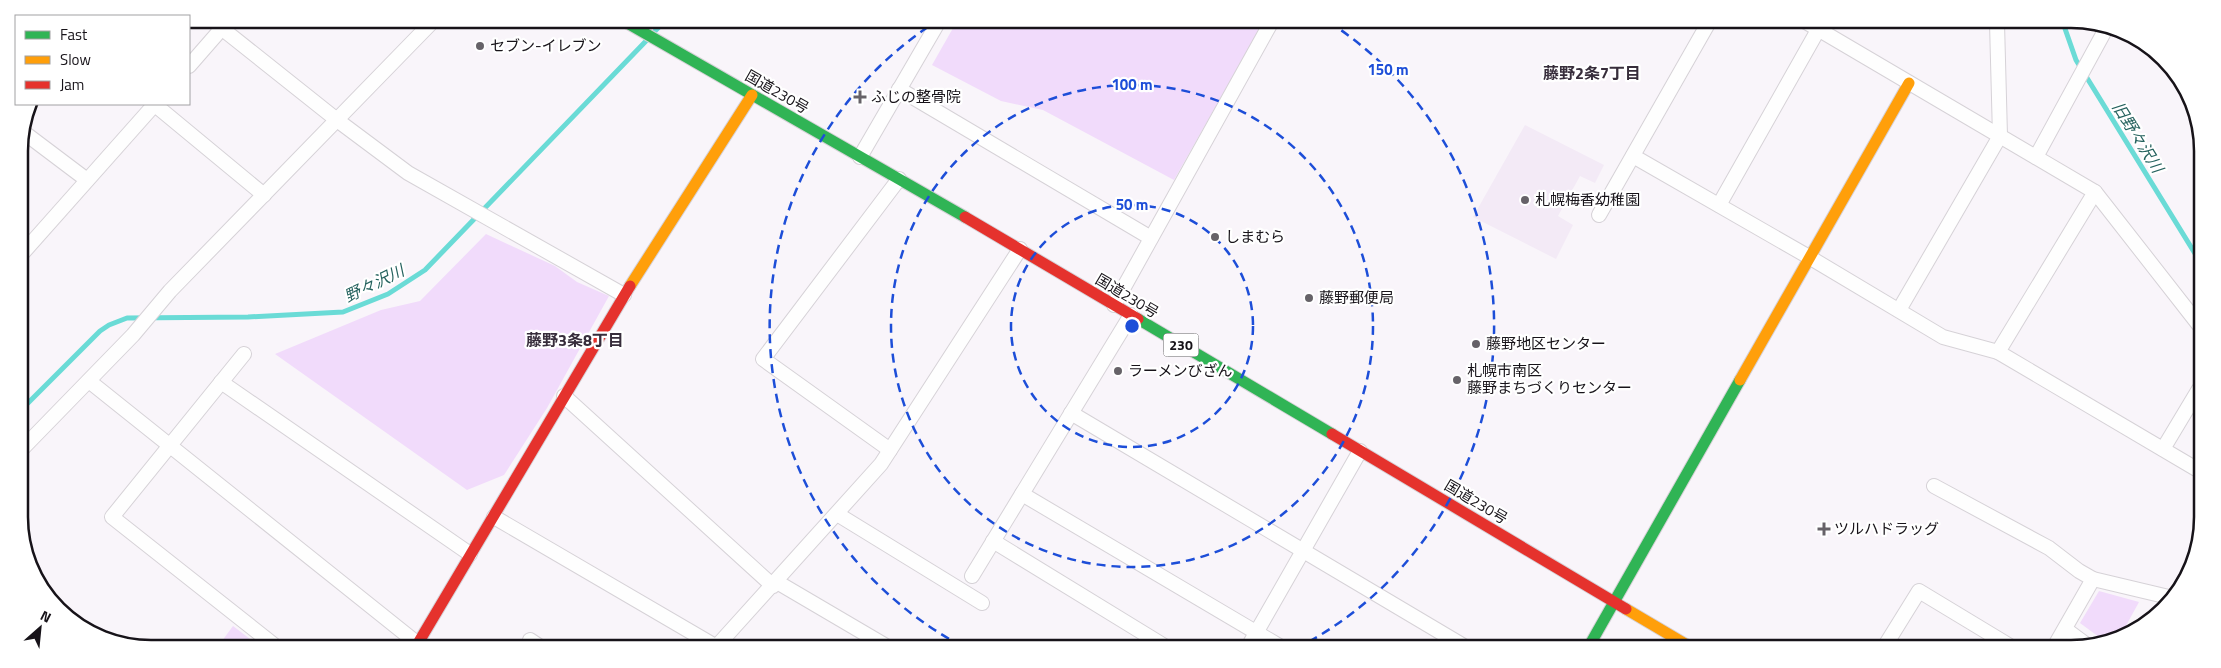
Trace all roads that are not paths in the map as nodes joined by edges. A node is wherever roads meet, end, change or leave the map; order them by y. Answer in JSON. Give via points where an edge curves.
{"nodes":[{"id":1,"x":222,"y":28,"type":"edge"},
{"id":2,"x":231,"y":28,"type":"edge"},
{"id":3,"x":426,"y":28,"type":"edge"},
{"id":4,"x":636,"y":28,"type":"edge"},
{"id":5,"x":934,"y":28,"type":"edge"},
{"id":6,"x":1268,"y":28,"type":"edge"},
{"id":7,"x":1706,"y":28,"type":"edge"},
{"id":8,"x":1815,"y":28,"type":"edge"},
{"id":9,"x":1997,"y":28,"type":"edge"},
{"id":10,"x":1818,"y":30,"type":"junction"},
{"id":11,"x":2104,"y":32,"type":"edge"},
{"id":12,"x":190,"y":65,"type":"edge"},
{"id":13,"x":1909,"y":83,"type":"junction"},
{"id":14,"x":899,"y":89,"type":"junction"},
{"id":15,"x":752,"y":95,"type":"junction"},
{"id":16,"x":154,"y":105,"type":"edge"},
{"id":17,"x":156,"y":105,"type":"edge"},
{"id":18,"x":337,"y":120,"type":"junction"},
{"id":19,"x":29,"y":136,"type":"edge"},
{"id":20,"x":2000,"y":136,"type":"junction"},
{"id":21,"x":1633,"y":156,"type":"junction"},
{"id":22,"x":860,"y":157,"type":"junction"},
{"id":23,"x":2036,"y":157,"type":"junction"},
{"id":24,"x":899,"y":179,"type":"junction"},
{"id":25,"x":87,"y":180,"type":"junction"},
{"id":26,"x":2095,"y":192,"type":"junction"},
{"id":27,"x":264,"y":194,"type":"junction"},
{"id":28,"x":1719,"y":205,"type":"junction"},
{"id":29,"x":1599,"y":215,"type":"dead end"},
{"id":30,"x":1150,"y":238,"type":"junction"},
{"id":31,"x":28,"y":247,"type":"edge"},
{"id":32,"x":1020,"y":249,"type":"junction"},
{"id":33,"x":1810,"y":257,"type":"junction"},
{"id":34,"x":624,"y":295,"type":"junction"},
{"id":35,"x":1114,"y":305,"type":"junction"},
{"id":36,"x":1899,"y":310,"type":"junction"},
{"id":37,"x":1131,"y":315,"type":"junction"},
{"id":38,"x":2194,"y":320,"type":"edge"},
{"id":39,"x":1998,"y":352,"type":"junction"},
{"id":40,"x":244,"y":354,"type":"dead end"},
{"id":41,"x":89,"y":381,"type":"junction"},
{"id":42,"x":221,"y":382,"type":"junction"},
{"id":43,"x":564,"y":396,"type":"junction"},
{"id":44,"x":2194,"y":397,"type":"edge"},
{"id":45,"x":1072,"y":413,"type":"junction"},
{"id":46,"x":28,"y":443,"type":"edge"},
{"id":47,"x":169,"y":445,"type":"junction"},
{"id":48,"x":2163,"y":449,"type":"junction"},
{"id":49,"x":890,"y":450,"type":"junction"},
{"id":50,"x":1360,"y":451,"type":"junction"},
{"id":51,"x":2194,"y":468,"type":"edge"},
{"id":52,"x":1934,"y":486,"type":"dead end"},
{"id":53,"x":1022,"y":494,"type":"junction"},
{"id":54,"x":837,"y":514,"type":"junction"},
{"id":55,"x":494,"y":516,"type":"junction"},
{"id":56,"x":993,"y":541,"type":"junction"},
{"id":57,"x":1304,"y":550,"type":"junction"},
{"id":58,"x":470,"y":554,"type":"junction"},
{"id":59,"x":972,"y":576,"type":"dead end"},
{"id":60,"x":2093,"y":578,"type":"junction"},
{"id":61,"x":775,"y":584,"type":"junction"},
{"id":62,"x":2165,"y":596,"type":"edge"},
{"id":63,"x":1615,"y":602,"type":"junction"},
{"id":64,"x":982,"y":603,"type":"dead end"},
{"id":65,"x":2065,"y":629,"type":"junction"},
{"id":66,"x":1256,"y":633,"type":"junction"},
{"id":67,"x":268,"y":640,"type":"edge"},
{"id":68,"x":411,"y":640,"type":"edge"},
{"id":69,"x":420,"y":640,"type":"edge"},
{"id":70,"x":706,"y":640,"type":"edge"},
{"id":71,"x":722,"y":640,"type":"edge"},
{"id":72,"x":875,"y":640,"type":"edge"},
{"id":73,"x":1155,"y":640,"type":"edge"},
{"id":74,"x":1252,"y":640,"type":"edge"},
{"id":75,"x":1268,"y":640,"type":"edge"},
{"id":76,"x":1454,"y":640,"type":"edge"},
{"id":77,"x":1593,"y":640,"type":"edge"},
{"id":78,"x":1679,"y":640,"type":"edge"},
{"id":79,"x":1888,"y":640,"type":"edge"},
{"id":80,"x":2000,"y":640,"type":"edge"},
{"id":81,"x":2058,"y":640,"type":"edge"},
{"id":82,"x":2080,"y":640,"type":"edge"}],
"edges":[{"from":1,"to":12,"type":"street"},
{"from":2,"to":18,"type":"street"},
{"from":3,"to":18,"type":"street"},
{"from":4,"to":15,"type":"main road","name":"国道230号","number":"230"},
{"from":5,"to":14,"type":"street"},
{"from":6,"to":30,"type":"street"},
{"from":7,"to":21,"type":"street"},
{"from":8,"to":10,"type":"street"},
{"from":9,"to":20,"type":"street"},
{"from":10,"to":13,"type":"street"},
{"from":10,"to":28,"type":"street"},
{"from":11,"to":23,"type":"street"},
{"from":13,"to":20,"type":"street"},
{"from":13,"to":33,"type":"main road"},
{"from":14,"to":22,"type":"street"},
{"from":14,"to":30,"type":"street"},
{"from":15,"to":22,"type":"main road","name":"国道230号","number":"230"},
{"from":15,"to":34,"type":"main road"},
{"from":16,"to":25,"type":"street"},
{"from":17,"to":27,"type":"street"},
{"from":18,"to":27,"type":"street"},
{"from":18,"to":34,"type":"street","via":[[408,173]]},
{"from":19,"to":25,"type":"street"},
{"from":20,"to":23,"type":"street"},
{"from":20,"to":36,"type":"street"},
{"from":21,"to":28,"type":"street"},
{"from":21,"to":29,"type":"street"},
{"from":22,"to":24,"type":"main road","name":"国道230号","number":"230"},
{"from":23,"to":26,"type":"street"},
{"from":24,"to":32,"type":"main road","name":"国道230号","number":"230"},
{"from":24,"to":49,"type":"street","via":[[763,359]]},
{"from":25,"to":31,"type":"street"},
{"from":26,"to":38,"type":"street"},
{"from":26,"to":39,"type":"street"},
{"from":27,"to":41,"type":"street"},
{"from":28,"to":33,"type":"street"},
{"from":30,"to":35,"type":"street"},
{"from":32,"to":35,"type":"main road","name":"国道230号","number":"230"},
{"from":32,"to":49,"type":"street"},
{"from":33,"to":36,"type":"street"},
{"from":33,"to":63,"type":"main road"},
{"from":34,"to":43,"type":"main road"},
{"from":35,"to":37,"type":"main road","name":"国道230号","number":"230"},
{"from":36,"to":39,"type":"street","via":[[1944,337]]},
{"from":37,"to":45,"type":"street"},
{"from":37,"to":50,"type":"main road","name":"国道230号","number":"230"},
{"from":39,"to":48,"type":"street"},
{"from":40,"to":42,"type":"street"},
{"from":41,"to":46,"type":"street"},
{"from":41,"to":47,"type":"street"},
{"from":42,"to":47,"type":"street"},
{"from":42,"to":58,"type":"street"},
{"from":43,"to":55,"type":"main road"},
{"from":43,"to":61,"type":"street"},
{"from":44,"to":48,"type":"street"},
{"from":45,"to":53,"type":"street"},
{"from":45,"to":57,"type":"street"},
{"from":47,"to":67,"type":"street","via":[[112,517]]},
{"from":47,"to":68,"type":"street"},
{"from":48,"to":51,"type":"street"},
{"from":49,"to":54,"type":"street"},
{"from":50,"to":57,"type":"street"},
{"from":50,"to":63,"type":"main road","name":"国道230号","number":"230"},
{"from":52,"to":60,"type":"street","via":[[2049,548],[2079,572]]},
{"from":53,"to":56,"type":"street"},
{"from":53,"to":66,"type":"street"},
{"from":54,"to":61,"type":"street"},
{"from":54,"to":64,"type":"street"},
{"from":55,"to":58,"type":"main road"},
{"from":55,"to":70,"type":"street"},
{"from":56,"to":59,"type":"street"},
{"from":56,"to":73,"type":"street"},
{"from":57,"to":66,"type":"street"},
{"from":57,"to":76,"type":"street"},
{"from":58,"to":69,"type":"main road"},
{"from":60,"to":62,"type":"street"},
{"from":60,"to":65,"type":"street"},
{"from":61,"to":71,"type":"street"},
{"from":61,"to":72,"type":"street"},
{"from":63,"to":77,"type":"main road"},
{"from":63,"to":78,"type":"main road","name":"国道230号","number":"230"},
{"from":65,"to":81,"type":"street"},
{"from":65,"to":82,"type":"street"},
{"from":66,"to":74,"type":"street"},
{"from":66,"to":75,"type":"street"},
{"from":79,"to":80,"type":"street","via":[[1919,590]]}]}
